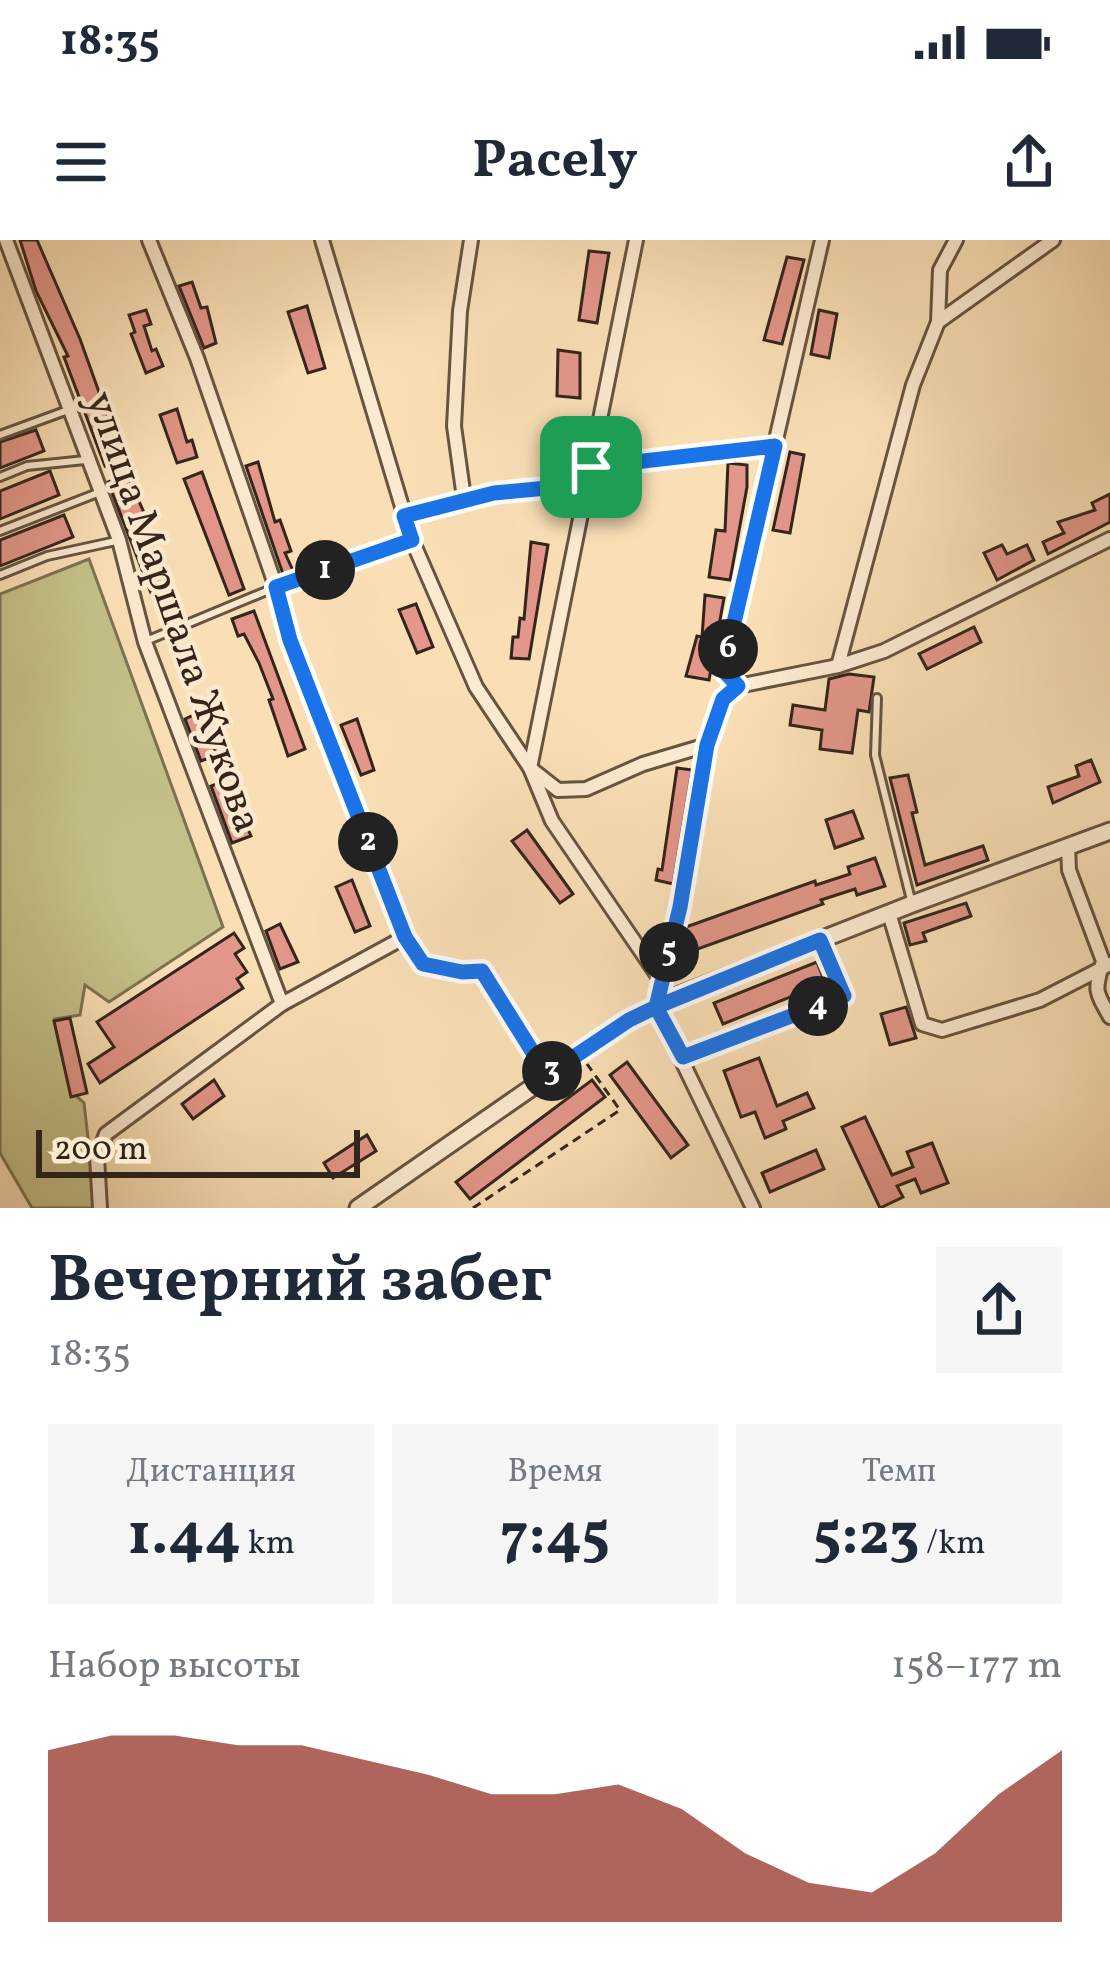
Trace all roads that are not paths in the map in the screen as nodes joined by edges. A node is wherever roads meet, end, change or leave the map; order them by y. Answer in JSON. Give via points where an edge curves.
{"nodes":[{"id":1,"x":6,"y":240,"type":"edge"},
{"id":2,"x":149,"y":240,"type":"edge"},
{"id":3,"x":322,"y":240,"type":"edge"},
{"id":4,"x":471,"y":240,"type":"edge"},
{"id":5,"x":636,"y":240,"type":"edge"},
{"id":6,"x":821,"y":240,"type":"edge"},
{"id":7,"x":956,"y":240,"type":"edge"},
{"id":8,"x":1053,"y":240,"type":"edge"},
{"id":9,"x":938,"y":322,"type":"junction"},
{"id":10,"x":71,"y":409,"type":"junction"},
{"id":11,"x":0,"y":436,"type":"edge"},
{"id":12,"x":775,"y":446,"type":"junction"},
{"id":13,"x":89,"y":459,"type":"junction"},
{"id":14,"x":591,"y":467,"type":"junction"},
{"id":15,"x":0,"y":477,"type":"edge"},
{"id":16,"x":588,"y":484,"type":"junction"},
{"id":17,"x":100,"y":492,"type":"junction"},
{"id":18,"x":464,"y":498,"type":"junction"},
{"id":19,"x":404,"y":516,"type":"junction"},
{"id":20,"x":0,"y":531,"type":"edge"},
{"id":21,"x":1110,"y":539,"type":"edge"},
{"id":22,"x":119,"y":540,"type":"junction"},
{"id":23,"x":412,"y":540,"type":"junction"},
{"id":24,"x":0,"y":574,"type":"edge"},
{"id":25,"x":276,"y":587,"type":"junction"},
{"id":26,"x":849,"y":627,"type":"junction"},
{"id":27,"x":145,"y":642,"type":"junction"},
{"id":28,"x":872,"y":655,"type":"junction"},
{"id":29,"x":838,"y":666,"type":"junction"},
{"id":30,"x":738,"y":686,"type":"junction"},
{"id":31,"x":877,"y":698,"type":"dead end"},
{"id":32,"x":707,"y":745,"type":"junction"},
{"id":33,"x":530,"y":768,"type":"junction"},
{"id":34,"x":1110,"y":831,"type":"edge"},
{"id":35,"x":1068,"y":846,"type":"junction"},
{"id":36,"x":912,"y":904,"type":"junction"},
{"id":37,"x":890,"y":913,"type":"junction"},
{"id":38,"x":405,"y":937,"type":"junction"},
{"id":39,"x":1106,"y":967,"type":"edge"},
{"id":40,"x":662,"y":982,"type":"junction"},
{"id":41,"x":282,"y":1004,"type":"junction"},
{"id":42,"x":656,"y":1007,"type":"junction"},
{"id":43,"x":1110,"y":1017,"type":"edge"},
{"id":44,"x":547,"y":1075,"type":"junction"},
{"id":45,"x":368,"y":1204,"type":"edge"},
{"id":46,"x":100,"y":1208,"type":"edge"},
{"id":47,"x":753,"y":1208,"type":"edge"}],
"edges":[{"from":1,"to":10,"type":"street","name":"улица Маршала Жукова"},
{"from":2,"to":25,"type":"street"},
{"from":3,"to":19,"type":"street"},
{"from":4,"to":18,"type":"street","via":[[454,426]]},
{"from":5,"to":14,"type":"street"},
{"from":6,"to":12,"type":"street"},
{"from":7,"to":9,"type":"street","via":[[940,270]]},
{"from":8,"to":9,"type":"street"},
{"from":9,"to":26,"type":"street"},
{"from":10,"to":11,"type":"lane"},
{"from":10,"to":13,"type":"street","name":"улица Маршала Жукова"},
{"from":12,"to":14,"type":"street"},
{"from":12,"to":30,"type":"street","via":[[723,670]]},
{"from":13,"to":15,"type":"lane"},
{"from":13,"to":17,"type":"street","name":"улица Маршала Жукова"},
{"from":14,"to":16,"type":"street"},
{"from":16,"to":18,"type":"street"},
{"from":16,"to":33,"type":"street"},
{"from":17,"to":20,"type":"lane"},
{"from":17,"to":22,"type":"street","name":"улица Маршала Жукова"},
{"from":18,"to":19,"type":"street"},
{"from":19,"to":23,"type":"street"},
{"from":21,"to":28,"type":"street"},
{"from":22,"to":24,"type":"lane"},
{"from":22,"to":27,"type":"street","name":"улица Маршала Жукова"},
{"from":23,"to":25,"type":"lane"},
{"from":23,"to":33,"type":"street","via":[[476,687]]},
{"from":25,"to":27,"type":"lane"},
{"from":25,"to":38,"type":"street"},
{"from":26,"to":28,"type":"street","via":[[857,648]]},
{"from":26,"to":29,"type":"street"},
{"from":27,"to":41,"type":"street","name":"улица Маршала Жукова"},
{"from":28,"to":29,"type":"street"},
{"from":29,"to":30,"type":"street"},
{"from":30,"to":32,"type":"street","via":[[723,699]]},
{"from":31,"to":36,"type":"lane","via":[[875,755]]},
{"from":32,"to":33,"type":"street","via":[[586,790],[558,790]]},
{"from":32,"to":40,"type":"street"},
{"from":33,"to":40,"type":"street","via":[[552,821]]},
{"from":34,"to":35,"type":"street"},
{"from":35,"to":36,"type":"street"},
{"from":35,"to":39,"type":"street","via":[[1069,870]]},
{"from":36,"to":37,"type":"street"},
{"from":37,"to":39,"type":"street","via":[[922,1024],[942,1030],[1040,1000]]},
{"from":37,"to":42,"type":"street"},
{"from":38,"to":41,"type":"street"},
{"from":38,"to":44,"type":"street","via":[[423,964],[482,971]]},
{"from":39,"to":43,"type":"street","via":[[1096,993]]},
{"from":40,"to":42,"type":"street"},
{"from":41,"to":46,"type":"street","via":[[106,1134],[97,1157]]},
{"from":42,"to":44,"type":"street"},
{"from":42,"to":47,"type":"street"},
{"from":44,"to":45,"type":"street"}]}
